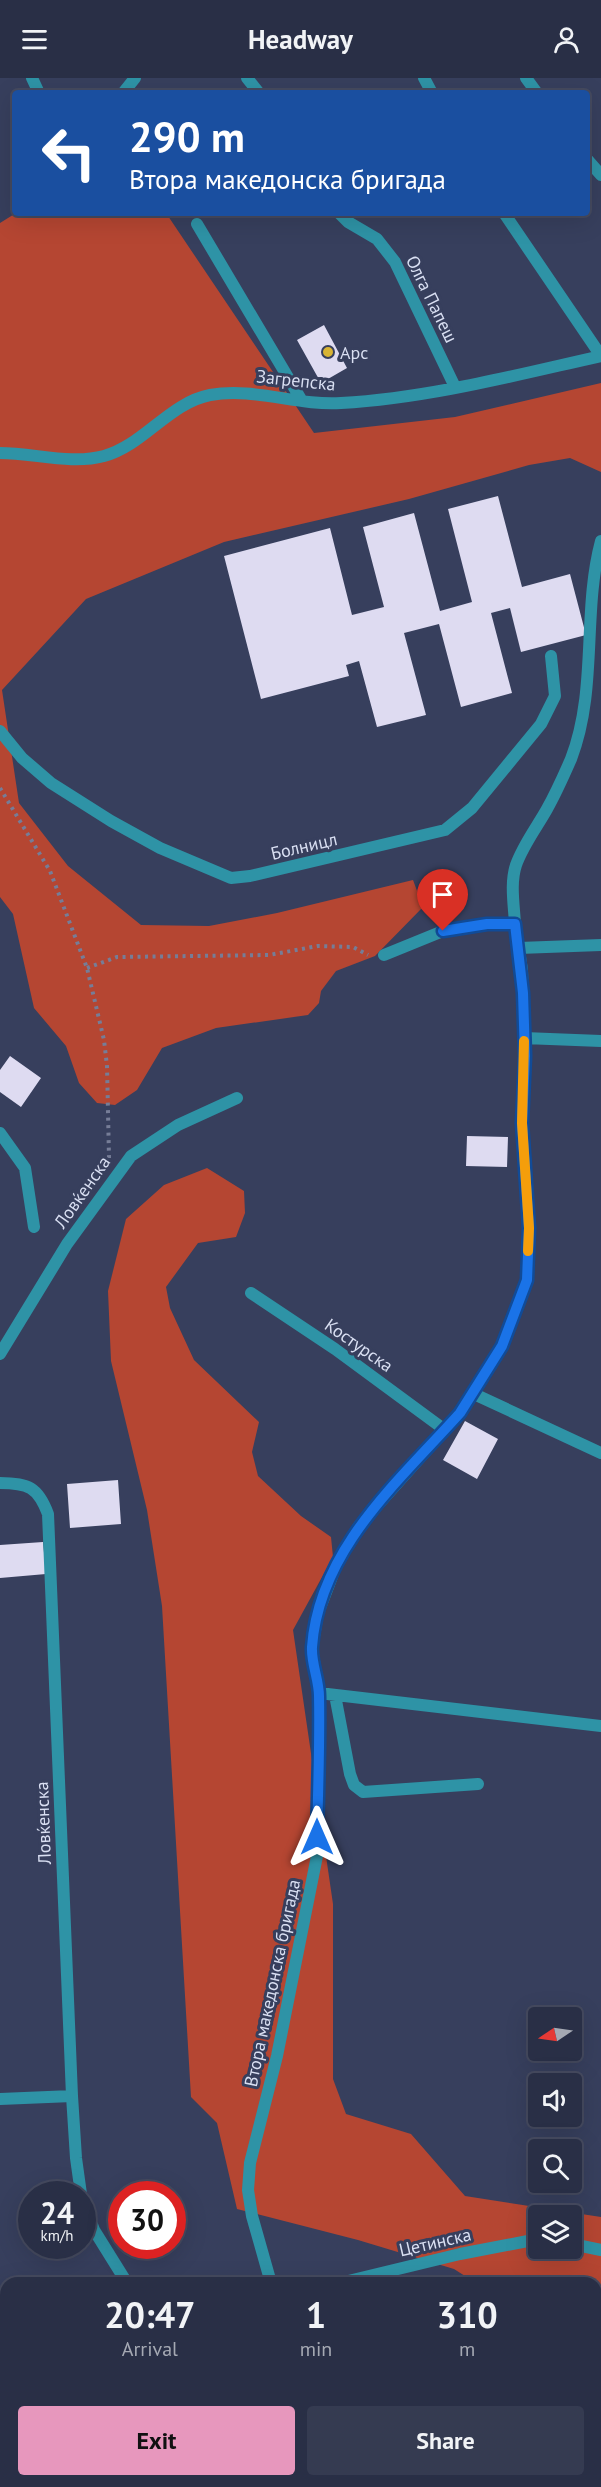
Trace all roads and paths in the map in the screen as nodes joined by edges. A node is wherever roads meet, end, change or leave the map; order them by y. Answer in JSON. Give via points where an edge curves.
{"nodes":[{"id":1,"x":135,"y":78,"type":"edge"},
{"id":2,"x":247,"y":78,"type":"edge"},
{"id":3,"x":125,"y":90,"type":"edge"},
{"id":4,"x":257,"y":90,"type":"edge"},
{"id":5,"x":590,"y":163,"type":"edge"},
{"id":6,"x":601,"y":175,"type":"edge"},
{"id":7,"x":343,"y":216,"type":"edge"},
{"id":8,"x":506,"y":216,"type":"edge"},
{"id":9,"x":197,"y":224,"type":"dead end"},
{"id":10,"x":601,"y":356,"type":"edge"},
{"id":11,"x":455,"y":387,"type":"junction"},
{"id":12,"x":302,"y":401,"type":"junction"},
{"id":13,"x":0,"y":453,"type":"edge"},
{"id":14,"x":601,"y":541,"type":"edge"},
{"id":15,"x":551,"y":656,"type":"dead end"},
{"id":16,"x":0,"y":731,"type":"edge"},
{"id":17,"x":0,"y":788,"type":"edge"},
{"id":18,"x":515,"y":924,"type":"junction"},
{"id":19,"x":601,"y":945,"type":"edge"},
{"id":20,"x":519,"y":948,"type":"junction"},
{"id":21,"x":384,"y":956,"type":"joint"},
{"id":22,"x":87,"y":968,"type":"junction"},
{"id":23,"x":524,"y":1038,"type":"junction"},
{"id":24,"x":601,"y":1041,"type":"edge"},
{"id":25,"x":237,"y":1098,"type":"dead end"},
{"id":26,"x":0,"y":1134,"type":"edge"},
{"id":27,"x":110,"y":1183,"type":"junction"},
{"id":28,"x":34,"y":1227,"type":"dead end"},
{"id":29,"x":251,"y":1293,"type":"dead end"},
{"id":30,"x":0,"y":1354,"type":"edge"},
{"id":31,"x":474,"y":1394,"type":"junction"},
{"id":32,"x":444,"y":1430,"type":"junction"},
{"id":33,"x":601,"y":1453,"type":"edge"},
{"id":34,"x":0,"y":1483,"type":"edge"},
{"id":35,"x":319,"y":1693,"type":"junction"},
{"id":36,"x":335,"y":1695,"type":"junction"},
{"id":37,"x":601,"y":1726,"type":"edge"},
{"id":38,"x":478,"y":1784,"type":"dead end"},
{"id":39,"x":72,"y":2096,"type":"junction"},
{"id":40,"x":0,"y":2100,"type":"edge"},
{"id":41,"x":79,"y":2181,"type":"edge"},
{"id":42,"x":96,"y":2233,"type":"edge"},
{"id":43,"x":528,"y":2241,"type":"edge"},
{"id":44,"x":582,"y":2246,"type":"edge"},
{"id":45,"x":601,"y":2250,"type":"edge"},
{"id":46,"x":123,"y":2277,"type":"edge"},
{"id":47,"x":269,"y":2277,"type":"edge"},
{"id":48,"x":365,"y":2277,"type":"edge"}],
"edges":[{"from":1,"to":3,"type":"street"},
{"from":2,"to":4,"type":"street"},
{"from":5,"to":6,"type":"street"},
{"from":7,"to":11,"type":"street","name":"Олга Папеш","via":[[377,239],[395,262]]},
{"from":8,"to":10,"type":"street"},
{"from":9,"to":12,"type":"street"},
{"from":10,"to":11,"type":"street","name":"Загрепска"},
{"from":11,"to":12,"type":"street","name":"Загрепска","via":[[339,404]]},
{"from":12,"to":13,"type":"street","name":"Загрепска","via":[[240,392],[209,396],[187,403],[105,456],[80,459]]},
{"from":14,"to":18,"type":"street","name":"Втора македонска бригада","via":[[592,585],[583,709],[571,757],[516,866]]},
{"from":15,"to":16,"type":"street","name":"Болницл","via":[[555,696],[541,724],[472,808],[445,830],[250,876],[231,878],[160,848],[111,821],[51,783],[22,758]]},
{"from":17,"to":22,"type":"path","via":[[50,871]]},
{"from":18,"to":20,"type":"street","name":"Втора македонска бригада"},
{"from":18,"to":21,"type":"street","via":[[443,931]]},
{"from":19,"to":20,"type":"street"},
{"from":20,"to":23,"type":"street","name":"Втора македонска бригада"},
{"from":21,"to":22,"type":"path","via":[[353,947],[318,946],[269,955],[117,957]]},
{"from":22,"to":27,"type":"path","via":[[107,1066]]},
{"from":23,"to":24,"type":"street"},
{"from":23,"to":31,"type":"street","name":"Втора македонска бригада","via":[[522,1123],[529,1228],[527,1280],[502,1346]]},
{"from":25,"to":27,"type":"street","name":"Ловќенска","via":[[178,1125],[131,1156]]},
{"from":26,"to":28,"type":"street","via":[[25,1168]]},
{"from":27,"to":30,"type":"street","name":"Ловќенска","via":[[67,1244]]},
{"from":29,"to":32,"type":"street","name":"Костурска"},
{"from":31,"to":32,"type":"street","name":"Втора македонска бригада"},
{"from":31,"to":33,"type":"street"},
{"from":32,"to":35,"type":"street","name":"Втора македонска бригада","via":[[358,1526],[339,1558],[318,1613],[312,1648]]},
{"from":34,"to":39,"type":"street","name":"Ловќенска","via":[[32,1487],[48,1514]]},
{"from":35,"to":36,"type":"street"},
{"from":35,"to":47,"type":"street","name":"Втора македонска бригада","via":[[317,1856],[277,2056],[250,2163],[248,2190],[252,2216]]},
{"from":36,"to":37,"type":"street"},
{"from":36,"to":38,"type":"street","via":[[350,1773],[354,1785],[363,1792]]},
{"from":39,"to":40,"type":"street"},
{"from":39,"to":41,"type":"street","name":"Ловќенска"},
{"from":42,"to":46,"type":"street"},
{"from":43,"to":48,"type":"street","name":"Цетинска"},
{"from":44,"to":45,"type":"street"}]}
